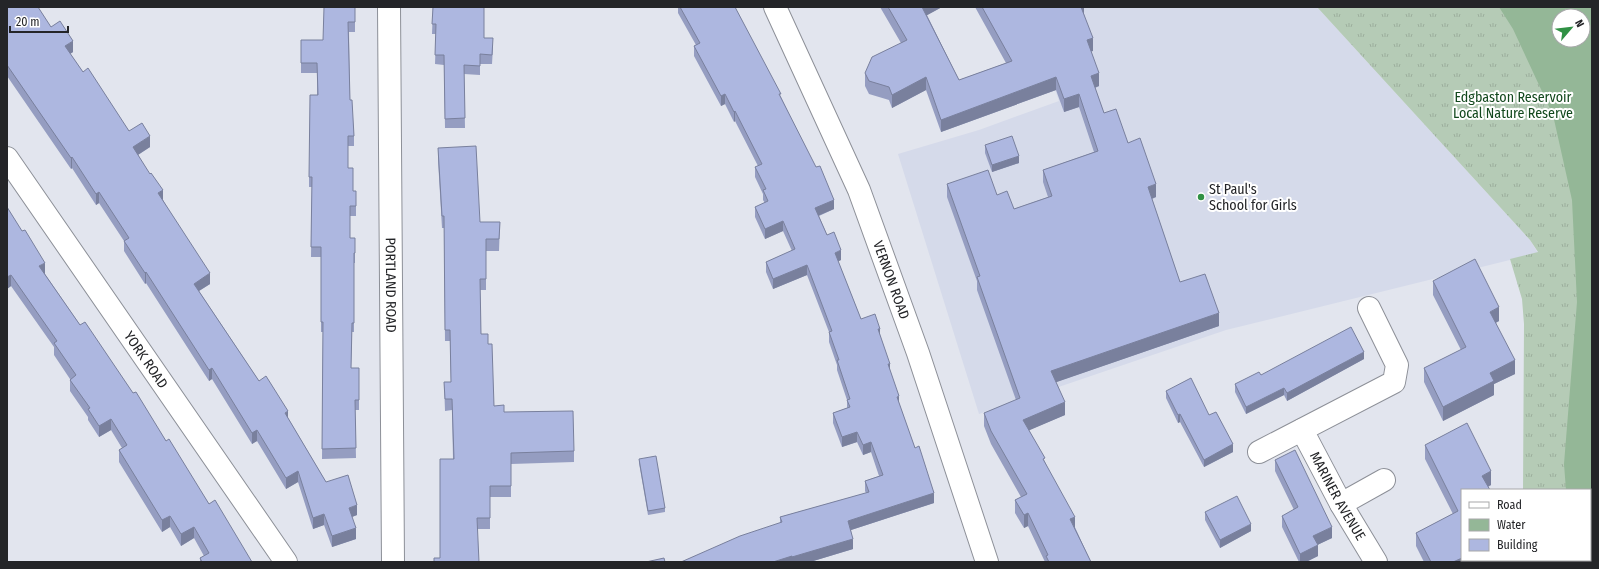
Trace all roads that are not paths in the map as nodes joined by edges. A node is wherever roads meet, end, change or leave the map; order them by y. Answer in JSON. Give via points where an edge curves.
{"nodes":[{"id":1,"x":389,"y":7,"type":"edge"},
{"id":2,"x":775,"y":7,"type":"edge"},
{"id":3,"x":7,"y":158,"type":"edge"},
{"id":4,"x":1369,"y":308,"type":"dead end"},
{"id":5,"x":1302,"y":430,"type":"junction"},
{"id":6,"x":1259,"y":452,"type":"dead end"},
{"id":7,"x":1384,"y":480,"type":"dead end"},
{"id":8,"x":1341,"y":504,"type":"junction"},
{"id":9,"x":286,"y":562,"type":"edge"},
{"id":10,"x":393,"y":562,"type":"edge"},
{"id":11,"x":985,"y":562,"type":"edge"},
{"id":12,"x":1376,"y":562,"type":"edge"}],
"edges":[{"from":1,"to":10,"type":"street","name":"PORTLAND ROAD"},
{"from":2,"to":11,"type":"street","name":"VERNON ROAD","via":[[859,190],[918,353]]},
{"from":3,"to":9,"type":"street","name":"YORK ROAD"},
{"from":4,"to":5,"type":"street","via":[[1397,365],[1394,382]]},
{"from":5,"to":6,"type":"street"},
{"from":5,"to":8,"type":"street","name":"MARINER AVENUE"},
{"from":7,"to":8,"type":"street"},
{"from":8,"to":12,"type":"street","name":"MARINER AVENUE"}]}
